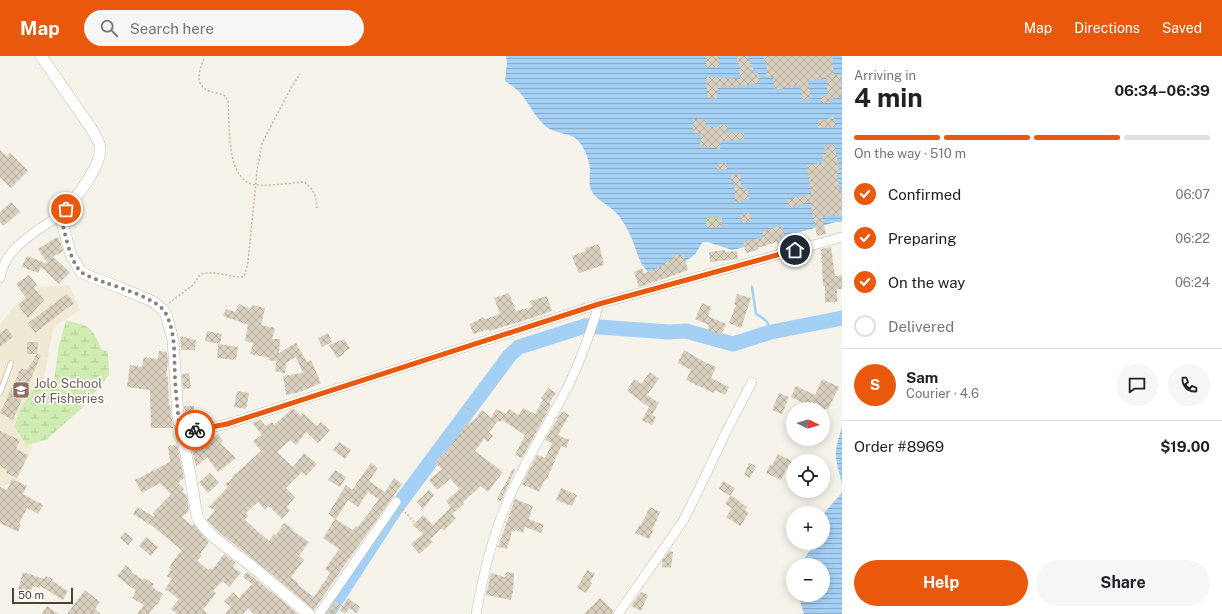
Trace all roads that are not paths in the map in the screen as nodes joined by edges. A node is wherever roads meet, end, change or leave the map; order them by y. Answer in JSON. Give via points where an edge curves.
{"nodes":[{"id":1,"x":41,"y":56,"type":"edge"},
{"id":2,"x":60,"y":215,"type":"junction"},
{"id":3,"x":842,"y":237,"type":"edge"},
{"id":4,"x":0,"y":278,"type":"edge"},
{"id":5,"x":599,"y":304,"type":"junction"},
{"id":6,"x":11,"y":363,"type":"dead end"},
{"id":7,"x":752,"y":382,"type":"dead end"},
{"id":8,"x":0,"y":393,"type":"edge"},
{"id":9,"x":180,"y":432,"type":"junction"},
{"id":10,"x":398,"y":504,"type":"road end"},
{"id":11,"x":309,"y":614,"type":"edge"},
{"id":12,"x":319,"y":614,"type":"edge"},
{"id":13,"x":476,"y":614,"type":"edge"},
{"id":14,"x":618,"y":614,"type":"edge"}],
"edges":[{"from":1,"to":2,"type":"street","via":[[90,128],[100,148],[98,159],[81,191]]},
{"from":2,"to":4,"type":"street","via":[[12,252],[3,266]]},
{"from":2,"to":9,"type":"street","via":[[71,255],[81,272],[152,301],[166,314],[173,340]]},
{"from":3,"to":5,"type":"street"},
{"from":5,"to":9,"type":"street","via":[[227,424]]},
{"from":5,"to":13,"type":"street","via":[[589,337],[569,385],[542,432],[506,505],[482,582]]},
{"from":6,"to":8,"type":"lane"},
{"from":7,"to":14,"type":"street","via":[[683,521]]},
{"from":9,"to":11,"type":"street","via":[[197,516],[202,525]]},
{"from":10,"to":12,"type":"street"}]}
